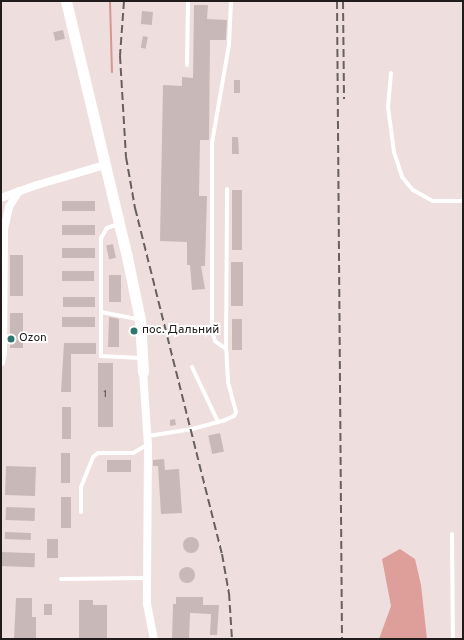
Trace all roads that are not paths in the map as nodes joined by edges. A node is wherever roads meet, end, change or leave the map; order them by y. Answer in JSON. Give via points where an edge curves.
{"nodes":[{"id":1,"x":66,"y":1,"type":"edge"},
{"id":2,"x":188,"y":1,"type":"edge"},
{"id":3,"x":231,"y":1,"type":"edge"},
{"id":4,"x":187,"y":65,"type":"dead end"},
{"id":5,"x":391,"y":72,"type":"dead end"},
{"id":6,"x":105,"y":165,"type":"junction"},
{"id":7,"x":227,"y":189,"type":"dead end"},
{"id":8,"x":20,"y":191,"type":"junction"},
{"id":9,"x":1,"y":198,"type":"edge"},
{"id":10,"x":463,"y":201,"type":"edge"},
{"id":11,"x":119,"y":224,"type":"junction"},
{"id":12,"x":2,"y":228,"type":"edge"},
{"id":13,"x":2,"y":304,"type":"edge"},
{"id":14,"x":101,"y":312,"type":"junction"},
{"id":15,"x":140,"y":320,"type":"junction"},
{"id":16,"x":226,"y":348,"type":"junction"},
{"id":17,"x":142,"y":358,"type":"junction"},
{"id":18,"x":1,"y":362,"type":"edge"},
{"id":19,"x":192,"y":367,"type":"dead end"},
{"id":20,"x":143,"y":372,"type":"joint"},
{"id":21,"x":218,"y":422,"type":"junction"},
{"id":22,"x":148,"y":441,"type":"junction"},
{"id":23,"x":81,"y":512,"type":"dead end"},
{"id":24,"x":452,"y":534,"type":"dead end"},
{"id":25,"x":147,"y":578,"type":"junction"},
{"id":26,"x":61,"y":579,"type":"dead end"},
{"id":27,"x":154,"y":639,"type":"edge"},
{"id":28,"x":453,"y":639,"type":"edge"}],
"edges":[{"from":1,"to":6,"type":"street"},
{"from":2,"to":4,"type":"lane"},
{"from":3,"to":16,"type":"lane","via":[[229,45],[212,143],[212,331],[215,341]]},
{"from":5,"to":10,"type":"lane","via":[[388,107],[394,152],[402,177],[413,190],[433,201]]},
{"from":6,"to":8,"type":"street"},
{"from":6,"to":11,"type":"street"},
{"from":7,"to":16,"type":"lane"},
{"from":8,"to":9,"type":"street"},
{"from":8,"to":12,"type":"street","via":[[9,207]]},
{"from":11,"to":14,"type":"lane","via":[[107,228],[101,238]]},
{"from":11,"to":15,"type":"street"},
{"from":12,"to":13,"type":"street"},
{"from":13,"to":18,"type":"street"},
{"from":14,"to":15,"type":"lane"},
{"from":14,"to":17,"type":"lane","via":[[101,356]]},
{"from":15,"to":17,"type":"street"},
{"from":16,"to":21,"type":"lane","via":[[228,382],[236,412],[234,416]]},
{"from":17,"to":20,"type":"street"},
{"from":19,"to":21,"type":"lane"},
{"from":20,"to":22,"type":"street"},
{"from":21,"to":22,"type":"lane"},
{"from":22,"to":23,"type":"lane","via":[[132,453],[98,453],[93,457],[82,487]]},
{"from":22,"to":25,"type":"street"},
{"from":24,"to":28,"type":"lane"},
{"from":25,"to":26,"type":"lane"},
{"from":25,"to":27,"type":"street","via":[[148,614]]}]}
